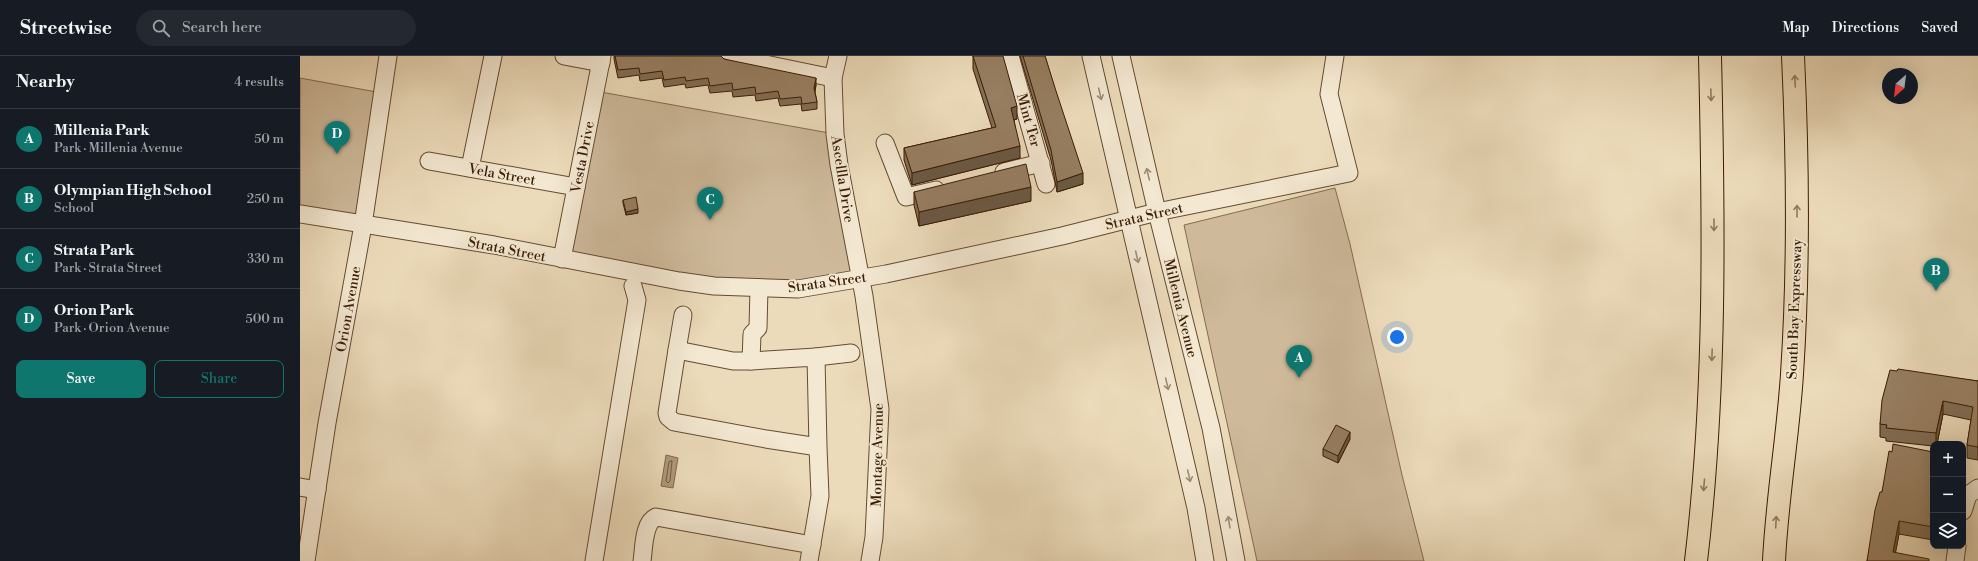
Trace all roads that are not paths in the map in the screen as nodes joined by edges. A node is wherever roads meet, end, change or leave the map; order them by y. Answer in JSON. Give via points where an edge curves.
{"nodes":[{"id":1,"x":388,"y":56,"type":"edge"},
{"id":2,"x":493,"y":56,"type":"edge"},
{"id":3,"x":564,"y":56,"type":"edge"},
{"id":4,"x":726,"y":56,"type":"edge"},
{"id":5,"x":838,"y":56,"type":"edge"},
{"id":6,"x":1010,"y":56,"type":"edge"},
{"id":7,"x":1091,"y":56,"type":"edge"},
{"id":8,"x":1121,"y":56,"type":"edge"},
{"id":9,"x":1335,"y":56,"type":"edge"},
{"id":10,"x":1710,"y":56,"type":"edge"},
{"id":11,"x":1794,"y":56,"type":"edge"},
{"id":12,"x":602,"y":59,"type":"edge"},
{"id":13,"x":833,"y":78,"type":"junction"},
{"id":14,"x":885,"y":143,"type":"dead end"},
{"id":15,"x":429,"y":161,"type":"dead end"},
{"id":16,"x":1041,"y":163,"type":"junction"},
{"id":17,"x":470,"y":168,"type":"junction"},
{"id":18,"x":988,"y":176,"type":"edge"},
{"id":19,"x":1046,"y":184,"type":"dead end"},
{"id":20,"x":951,"y":186,"type":"edge"},
{"id":21,"x":576,"y":187,"type":"junction"},
{"id":22,"x":1157,"y":212,"type":"junction"},
{"id":23,"x":300,"y":214,"type":"edge"},
{"id":24,"x":1128,"y":219,"type":"junction"},
{"id":25,"x":363,"y":225,"type":"junction"},
{"id":26,"x":562,"y":259,"type":"junction"},
{"id":27,"x":860,"y":278,"type":"junction"},
{"id":28,"x":633,"y":286,"type":"dead end"},
{"id":29,"x":754,"y":288,"type":"junction"},
{"id":30,"x":683,"y":315,"type":"dead end"},
{"id":31,"x":677,"y":350,"type":"junction"},
{"id":32,"x":851,"y":353,"type":"dead end"},
{"id":33,"x":816,"y":357,"type":"junction"},
{"id":34,"x":751,"y":361,"type":"junction"},
{"id":35,"x":818,"y":447,"type":"junction"},
{"id":36,"x":300,"y":487,"type":"edge"},
{"id":37,"x":1978,"y":488,"type":"edge"},
{"id":38,"x":317,"y":490,"type":"junction"},
{"id":39,"x":1966,"y":501,"type":"edge"},
{"id":40,"x":1957,"y":549,"type":"edge"},
{"id":41,"x":811,"y":553,"type":"edge"},
{"id":42,"x":306,"y":561,"type":"edge"},
{"id":43,"x":594,"y":561,"type":"edge"},
{"id":44,"x":642,"y":561,"type":"edge"},
{"id":45,"x":870,"y":561,"type":"edge"},
{"id":46,"x":1205,"y":561,"type":"edge"},
{"id":47,"x":1236,"y":561,"type":"edge"},
{"id":48,"x":1696,"y":561,"type":"edge"},
{"id":49,"x":1774,"y":561,"type":"edge"},
{"id":50,"x":1955,"y":561,"type":"edge"}],
"edges":[{"from":1,"to":25,"type":"street","name":"Orion Avenue"},
{"from":2,"to":17,"type":"street"},
{"from":3,"to":12,"type":"street"},
{"from":4,"to":13,"type":"street"},
{"from":5,"to":13,"type":"street","name":"Ascellla Drive"},
{"from":6,"to":16,"type":"street","name":"Mint Ter"},
{"from":7,"to":24,"type":"street","one_way":true},
{"from":22,"to":8,"type":"street","name":"Millenia Avenue","one_way":true},
{"from":9,"to":22,"type":"street","name":"Strata Street","via":[[1329,94],[1349,173]]},
{"from":10,"to":48,"type":"highway","one_way":true,"via":[[1714,202],[1712,342],[1708,430]]},
{"from":49,"to":11,"type":"highway","name":"South Bay Expressway","one_way":true,"via":[[1776,517],[1787,437],[1795,309],[1797,181]]},
{"from":12,"to":21,"type":"street","name":"Vesta Drive"},
{"from":13,"to":27,"type":"street","name":"Ascellla Drive","via":[[839,165]]},
{"from":14,"to":20,"type":"street","via":[[906,197]]},
{"from":15,"to":17,"type":"street","name":"Vela Street"},
{"from":16,"to":18,"type":"street"},
{"from":16,"to":19,"type":"street","name":"Mint Ter"},
{"from":17,"to":21,"type":"street","name":"Vela Street"},
{"from":21,"to":26,"type":"street","name":"Vesta Drive"},
{"from":22,"to":24,"type":"street","name":"Strata Street"},
{"from":47,"to":22,"type":"street","name":"Millenia Avenue","one_way":true,"via":[[1211,428]]},
{"from":23,"to":25,"type":"street","name":"Strata Street"},
{"from":24,"to":27,"type":"street","name":"Strata Street"},
{"from":24,"to":46,"type":"street","one_way":true,"via":[[1196,508]]},
{"from":25,"to":26,"type":"street","name":"Strata Street","via":[[494,245]]},
{"from":25,"to":38,"type":"street","name":"Orion Avenue"},
{"from":26,"to":29,"type":"street","name":"Strata Street","via":[[679,281]]},
{"from":27,"to":29,"type":"street","name":"Strata Street","via":[[798,289]]},
{"from":27,"to":45,"type":"street","name":"Montage Avenue","via":[[880,409],[874,537]]},
{"from":28,"to":43,"type":"street","via":[[637,300]]},
{"from":29,"to":34,"type":"street","via":[[758,328],[752,334]]},
{"from":30,"to":31,"type":"street"},
{"from":31,"to":34,"type":"street","via":[[732,361]]},
{"from":31,"to":35,"type":"street","via":[[667,413],[674,422]]},
{"from":32,"to":33,"type":"street"},
{"from":33,"to":34,"type":"street"},
{"from":33,"to":35,"type":"street"},
{"from":35,"to":41,"type":"street","via":[[820,496]]},
{"from":36,"to":38,"type":"street"},
{"from":37,"to":39,"type":"street","via":[[1968,495]]},
{"from":38,"to":42,"type":"street","name":"Orion Avenue"},
{"from":40,"to":50,"type":"street"},
{"from":41,"to":44,"type":"street","via":[[656,517],[647,528]]}]}
